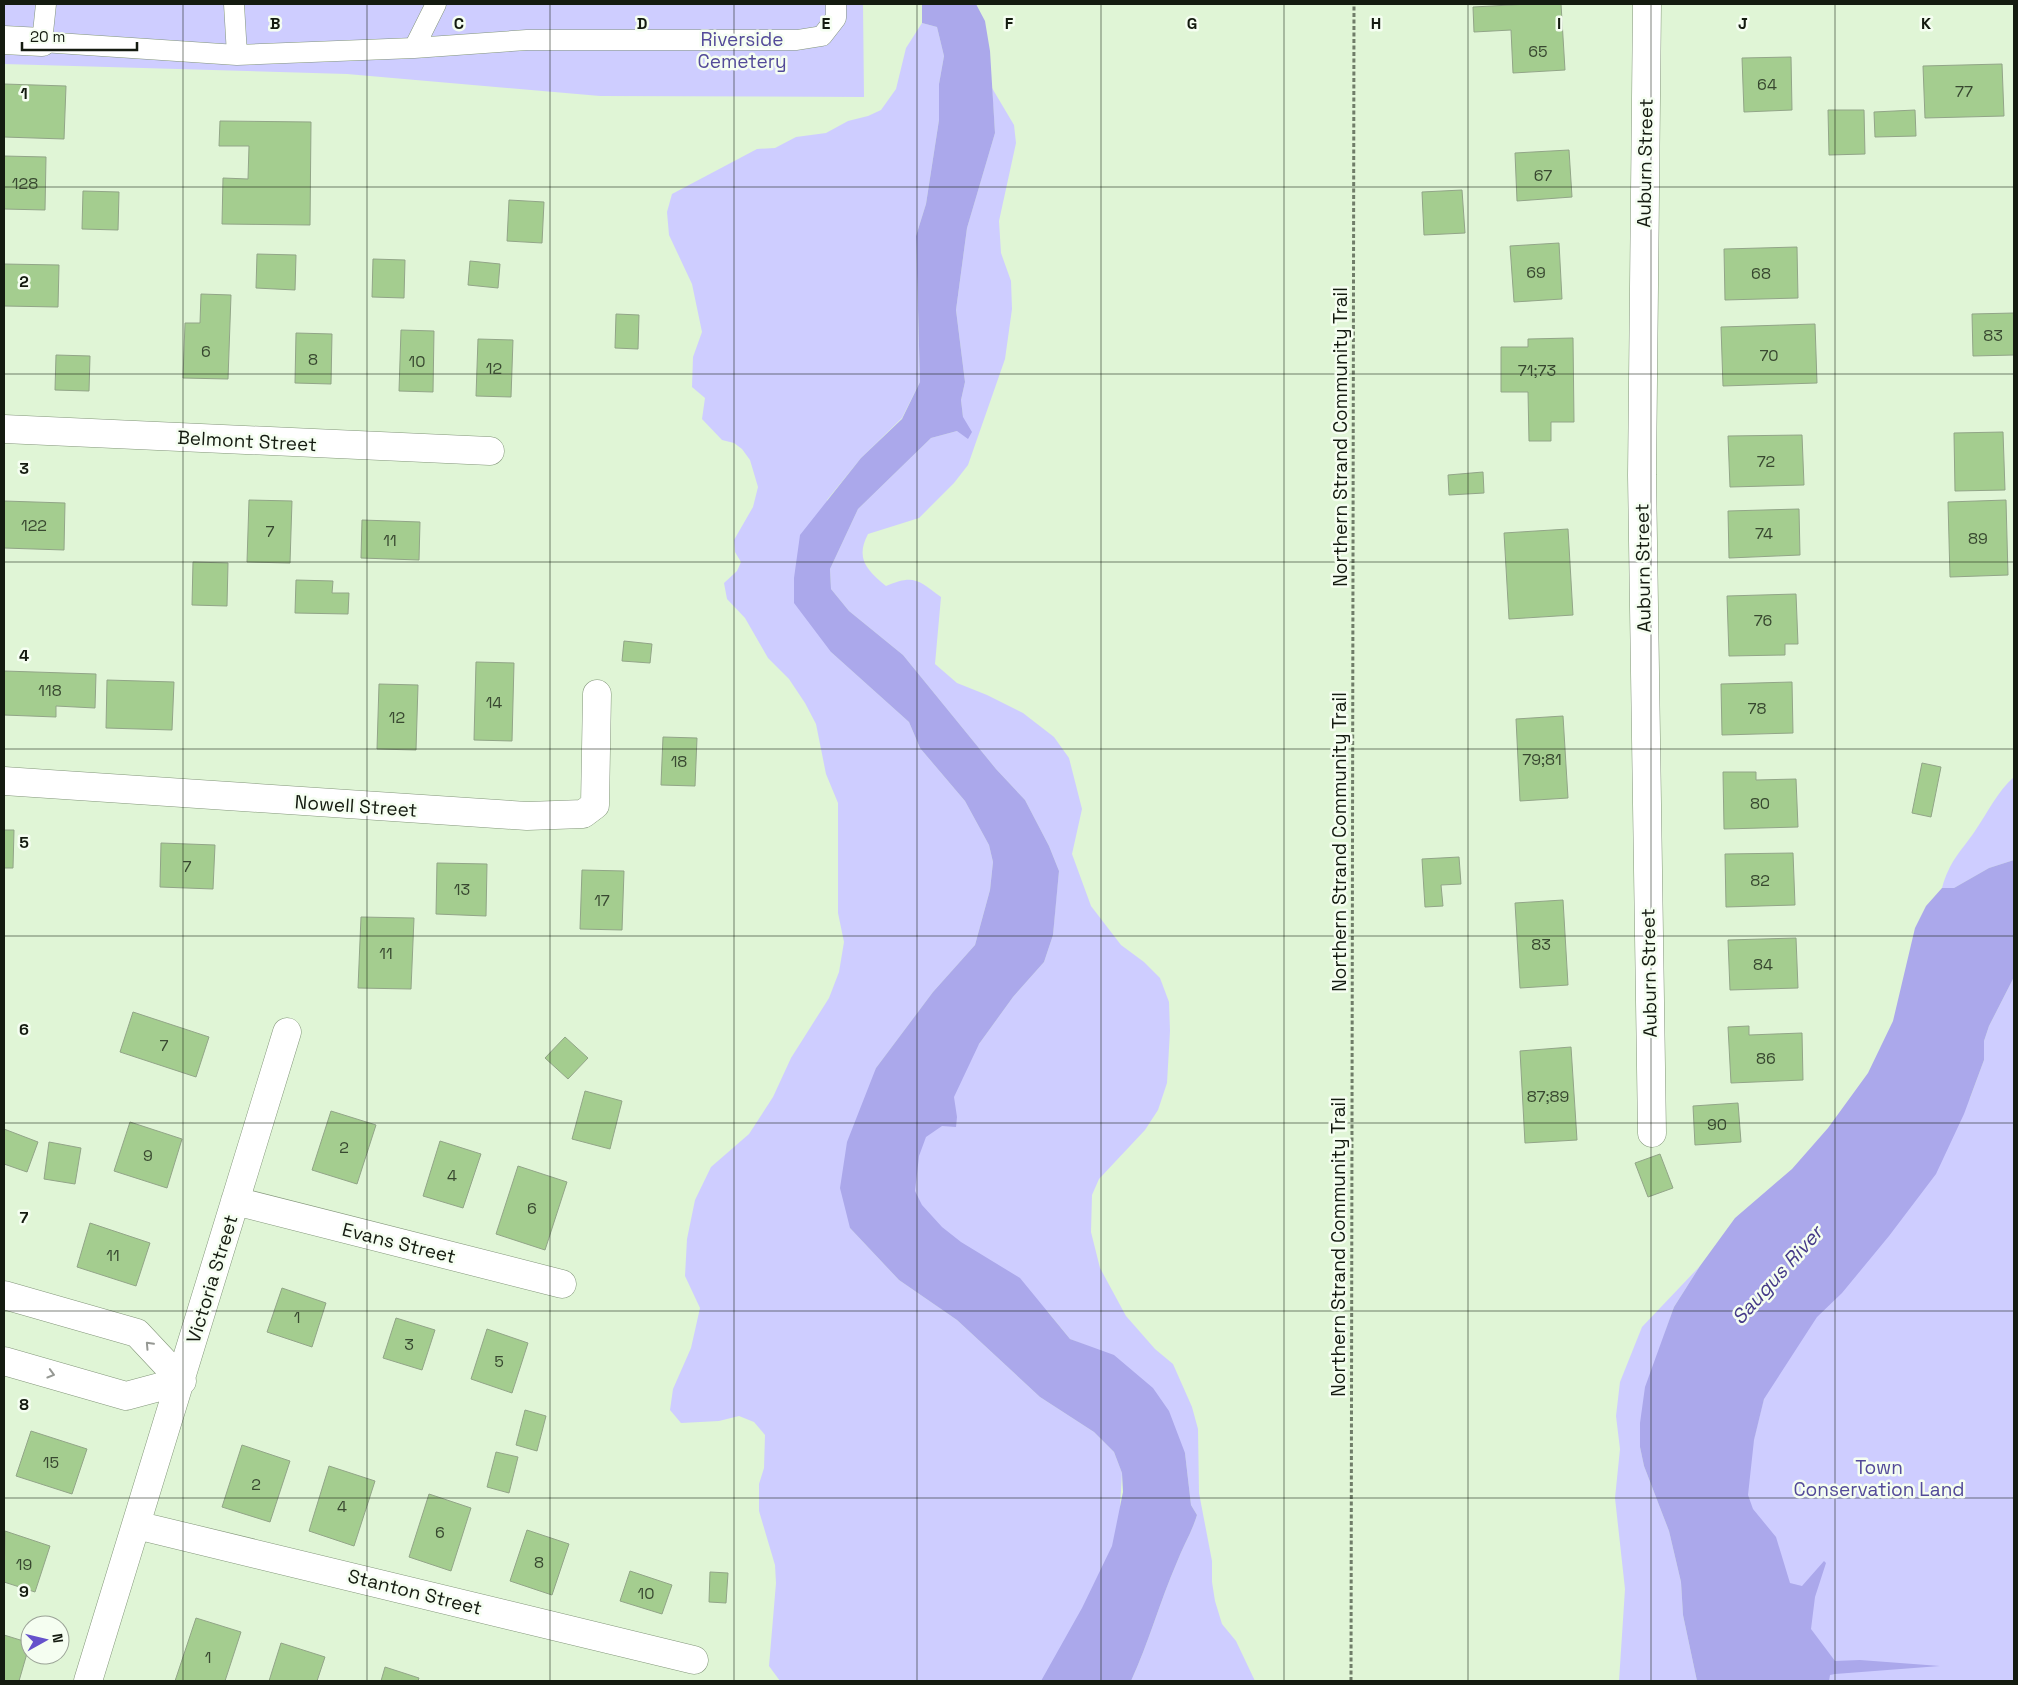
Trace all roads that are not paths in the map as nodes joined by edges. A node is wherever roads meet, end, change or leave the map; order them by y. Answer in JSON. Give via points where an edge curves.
{"nodes":[{"id":1,"x":46,"y":4,"type":"edge"},
{"id":2,"x":234,"y":4,"type":"edge"},
{"id":3,"x":436,"y":4,"type":"edge"},
{"id":4,"x":836,"y":4,"type":"edge"},
{"id":5,"x":1647,"y":4,"type":"edge"},
{"id":6,"x":4,"y":40,"type":"edge"},
{"id":7,"x":42,"y":42,"type":"junction"},
{"id":8,"x":414,"y":48,"type":"junction"},
{"id":9,"x":237,"y":55,"type":"junction"},
{"id":10,"x":4,"y":429,"type":"edge"},
{"id":11,"x":490,"y":451,"type":"dead end"},
{"id":12,"x":597,"y":694,"type":"dead end"},
{"id":13,"x":4,"y":781,"type":"edge"},
{"id":14,"x":287,"y":1032,"type":"dead end"},
{"id":15,"x":1652,"y":1133,"type":"dead end"},
{"id":16,"x":236,"y":1201,"type":"junction"},
{"id":17,"x":562,"y":1284,"type":"dead end"},
{"id":18,"x":4,"y":1295,"type":"edge"},
{"id":19,"x":4,"y":1361,"type":"edge"},
{"id":20,"x":182,"y":1381,"type":"junction"},
{"id":21,"x":136,"y":1525,"type":"junction"},
{"id":22,"x":694,"y":1660,"type":"dead end"},
{"id":23,"x":88,"y":1681,"type":"edge"}],
"edges":[{"from":1,"to":7,"type":"lane"},
{"from":2,"to":9,"type":"lane"},
{"from":3,"to":8,"type":"lane"},
{"from":4,"to":8,"type":"lane","via":[[836,18],[822,36],[798,40],[527,40]]},
{"from":5,"to":15,"type":"street","name":"Auburn Street","via":[[1642,484]]},
{"from":6,"to":7,"type":"street"},
{"from":7,"to":9,"type":"lane"},
{"from":8,"to":9,"type":"lane"},
{"from":10,"to":11,"type":"street","name":"Belmont Street"},
{"from":12,"to":13,"type":"street","name":"Nowell Street","via":[[595,805],[583,814],[527,816],[378,808]]},
{"from":14,"to":16,"type":"street","name":"Victoria Street"},
{"from":16,"to":17,"type":"street","name":"Evans Street"},
{"from":16,"to":20,"type":"street","name":"Victoria Street"},
{"from":20,"to":18,"type":"street","one_way":true,"via":[[137,1332]]},
{"from":19,"to":20,"type":"street","one_way":true,"via":[[126,1396]]},
{"from":20,"to":21,"type":"street","name":"Victoria Street"},
{"from":21,"to":22,"type":"street","name":"Stanton Street"},
{"from":21,"to":23,"type":"street","name":"Victoria Street"}]}
